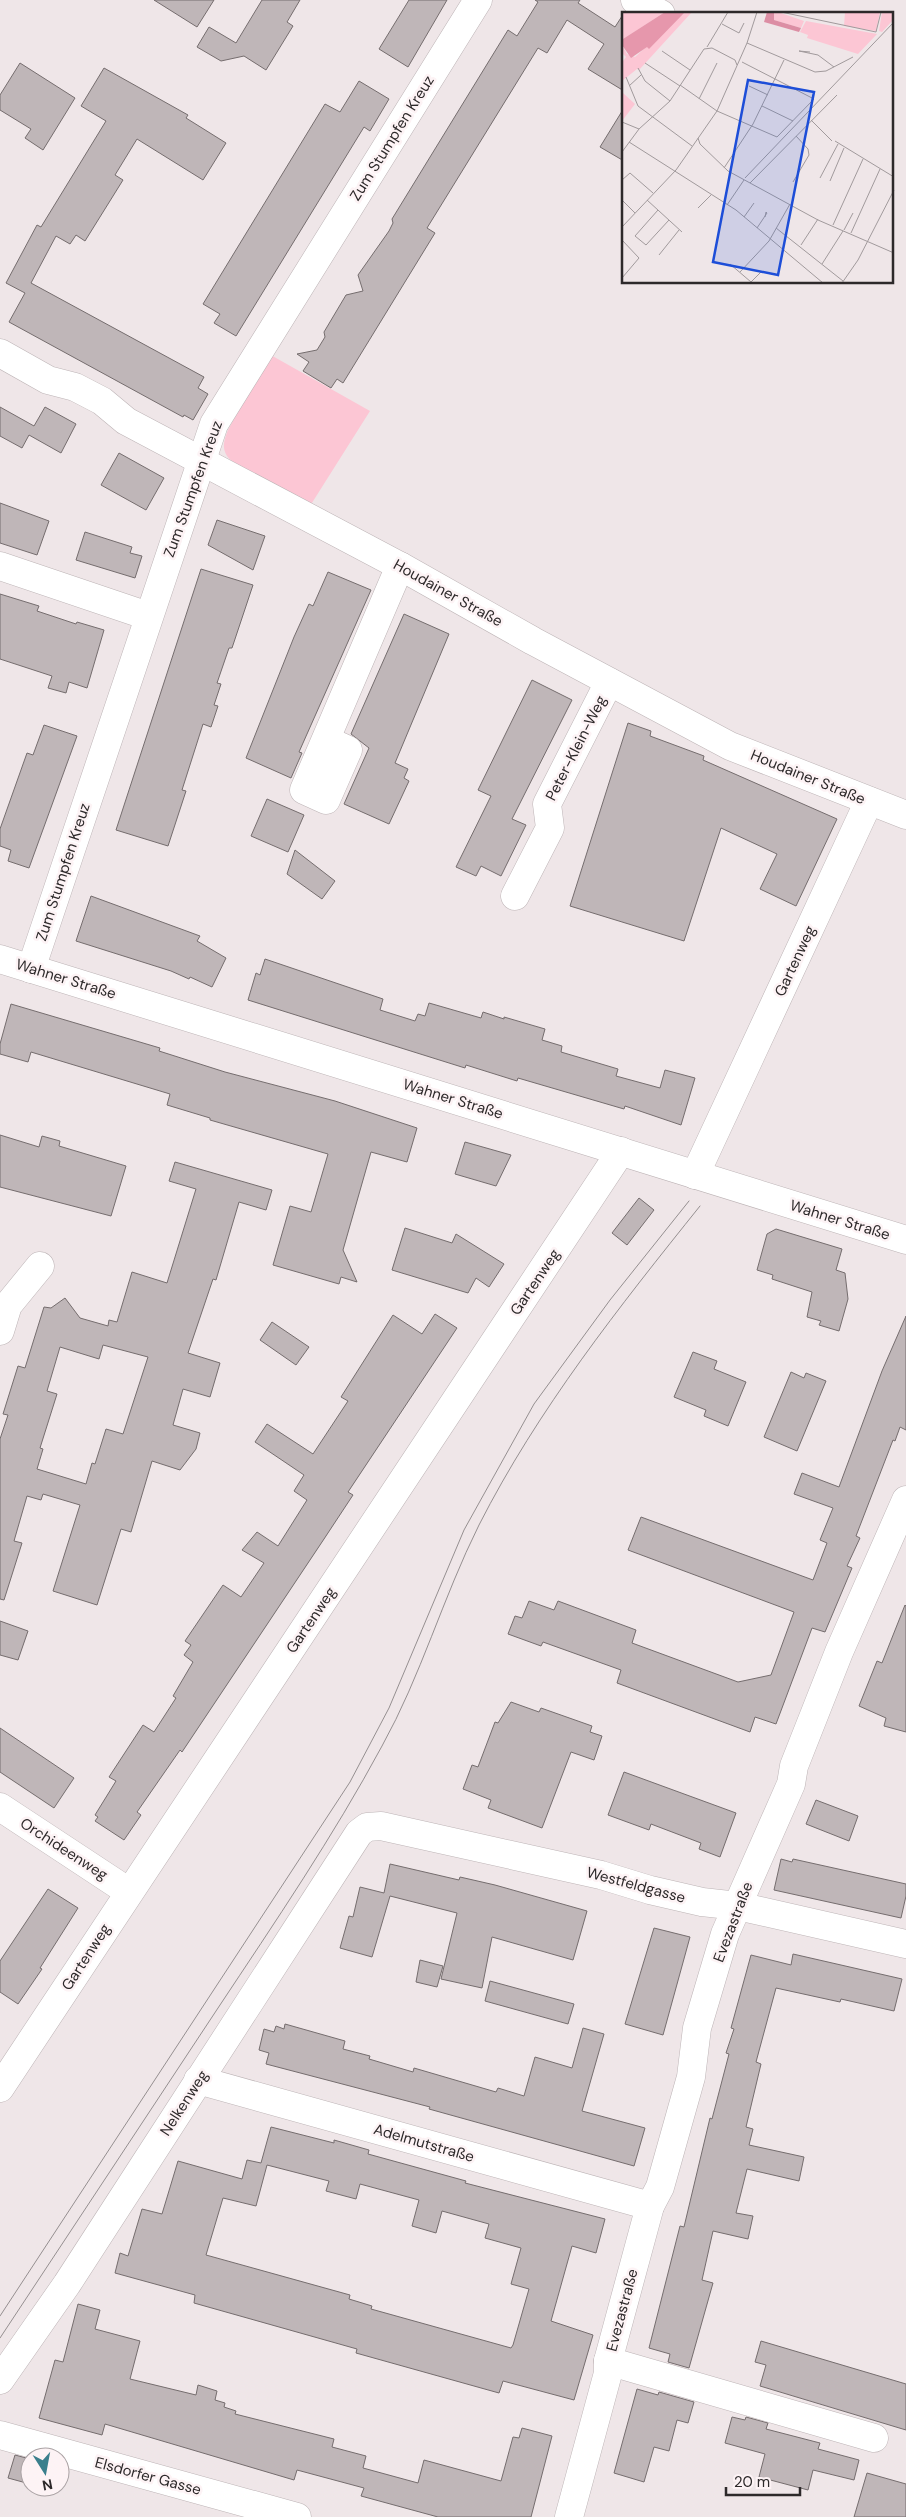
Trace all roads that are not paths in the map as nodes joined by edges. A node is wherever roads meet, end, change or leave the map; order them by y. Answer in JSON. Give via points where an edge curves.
{"nodes":[{"id":1,"x":478,"y":0,"type":"edge"},
{"id":2,"x":635,"y":0,"type":"edge"},
{"id":3,"x":657,"y":12,"type":"edge"},
{"id":4,"x":0,"y":353,"type":"edge"},
{"id":5,"x":201,"y":460,"type":"junction"},
{"id":6,"x":0,"y":566,"type":"edge"},
{"id":7,"x":400,"y":566,"type":"junction"},
{"id":8,"x":148,"y":616,"type":"junction"},
{"id":9,"x":609,"y":682,"type":"junction"},
{"id":10,"x":326,"y":740,"type":"dead end"},
{"id":11,"x":869,"y":801,"type":"junction"},
{"id":12,"x":906,"y":815,"type":"edge"},
{"id":13,"x":515,"y":896,"type":"dead end"},
{"id":14,"x":0,"y":959,"type":"edge"},
{"id":15,"x":31,"y":969,"type":"junction"},
{"id":16,"x":621,"y":1151,"type":"junction"},
{"id":17,"x":695,"y":1175,"type":"junction"},
{"id":18,"x":906,"y":1240,"type":"edge"},
{"id":19,"x":40,"y":1266,"type":"dead end"},
{"id":20,"x":0,"y":1331,"type":"edge"},
{"id":21,"x":906,"y":1500,"type":"edge"},
{"id":22,"x":0,"y":1806,"type":"edge"},
{"id":23,"x":367,"y":1827,"type":"joint"},
{"id":24,"x":129,"y":1892,"type":"junction"},
{"id":25,"x":738,"y":1906,"type":"junction"},
{"id":26,"x":906,"y":1944,"type":"edge"},
{"id":27,"x":198,"y":2080,"type":"junction"},
{"id":28,"x":0,"y":2088,"type":"edge"},
{"id":29,"x":650,"y":2206,"type":"junction"},
{"id":30,"x":608,"y":2361,"type":"junction"},
{"id":31,"x":0,"y":2380,"type":"edge"},
{"id":32,"x":0,"y":2435,"type":"edge"},
{"id":33,"x":874,"y":2438,"type":"dead end"},
{"id":34,"x":297,"y":2517,"type":"edge"},
{"id":35,"x":569,"y":2517,"type":"edge"}],
"edges":[{"from":1,"to":5,"type":"street","name":"Zum Stumpfen Kreuz","via":[[214,424]]},
{"from":2,"to":3,"type":"street"},
{"from":4,"to":5,"type":"street","name":"Houdainer Straße","via":[[48,380],[75,386],[102,401],[126,421]]},
{"from":5,"to":7,"type":"street","name":"Houdainer Straße"},
{"from":5,"to":8,"type":"street","name":"Zum Stumpfen Kreuz"},
{"from":6,"to":8,"type":"street"},
{"from":7,"to":9,"type":"street","name":"Houdainer Straße"},
{"from":7,"to":10,"type":"street"},
{"from":8,"to":15,"type":"street","name":"Zum Stumpfen Kreuz"},
{"from":9,"to":11,"type":"street","name":"Houdainer Straße","via":[[730,746]]},
{"from":9,"to":13,"type":"street","name":"Peter-Klein-Weg","via":[[546,804],[550,828]]},
{"from":11,"to":12,"type":"street","name":"Houdainer Straße"},
{"from":11,"to":17,"type":"street","name":"Gartenweg"},
{"from":14,"to":15,"type":"street","name":"Wahner Straße"},
{"from":15,"to":16,"type":"street","name":"Wahner Straße"},
{"from":16,"to":17,"type":"street","name":"Wahner Straße"},
{"from":16,"to":24,"type":"street","name":"Gartenweg"},
{"from":17,"to":18,"type":"street","name":"Wahner Straße"},
{"from":19,"to":20,"type":"street","via":[[8,1305]]},
{"from":21,"to":25,"type":"street","name":"Evezastraße","via":[[839,1652],[794,1766],[791,1784]]},
{"from":22,"to":24,"type":"street","name":"Orchideenweg"},
{"from":23,"to":25,"type":"street","name":"Westfeldgasse","via":[[381,1826],[601,1875],[702,1902]]},
{"from":23,"to":27,"type":"street","name":"Nelkenweg","via":[[359,1833]]},
{"from":24,"to":28,"type":"street","name":"Gartenweg"},
{"from":25,"to":26,"type":"street","name":"Westfeldgasse"},
{"from":25,"to":29,"type":"street","name":"Evezastraße","via":[[725,1934],[700,2019],[691,2078],[660,2187]]},
{"from":27,"to":29,"type":"street","name":"Adelmutstraße"},
{"from":27,"to":31,"type":"street","name":"Nelkenweg","via":[[67,2284]]},
{"from":29,"to":30,"type":"street","name":"Evezastraße"},
{"from":30,"to":33,"type":"street","name":"Evezastraße"},
{"from":30,"to":35,"type":"street","name":"Evezastraße","via":[[608,2373]]},
{"from":32,"to":34,"type":"street","name":"Elsdorfer Gasse"}]}
